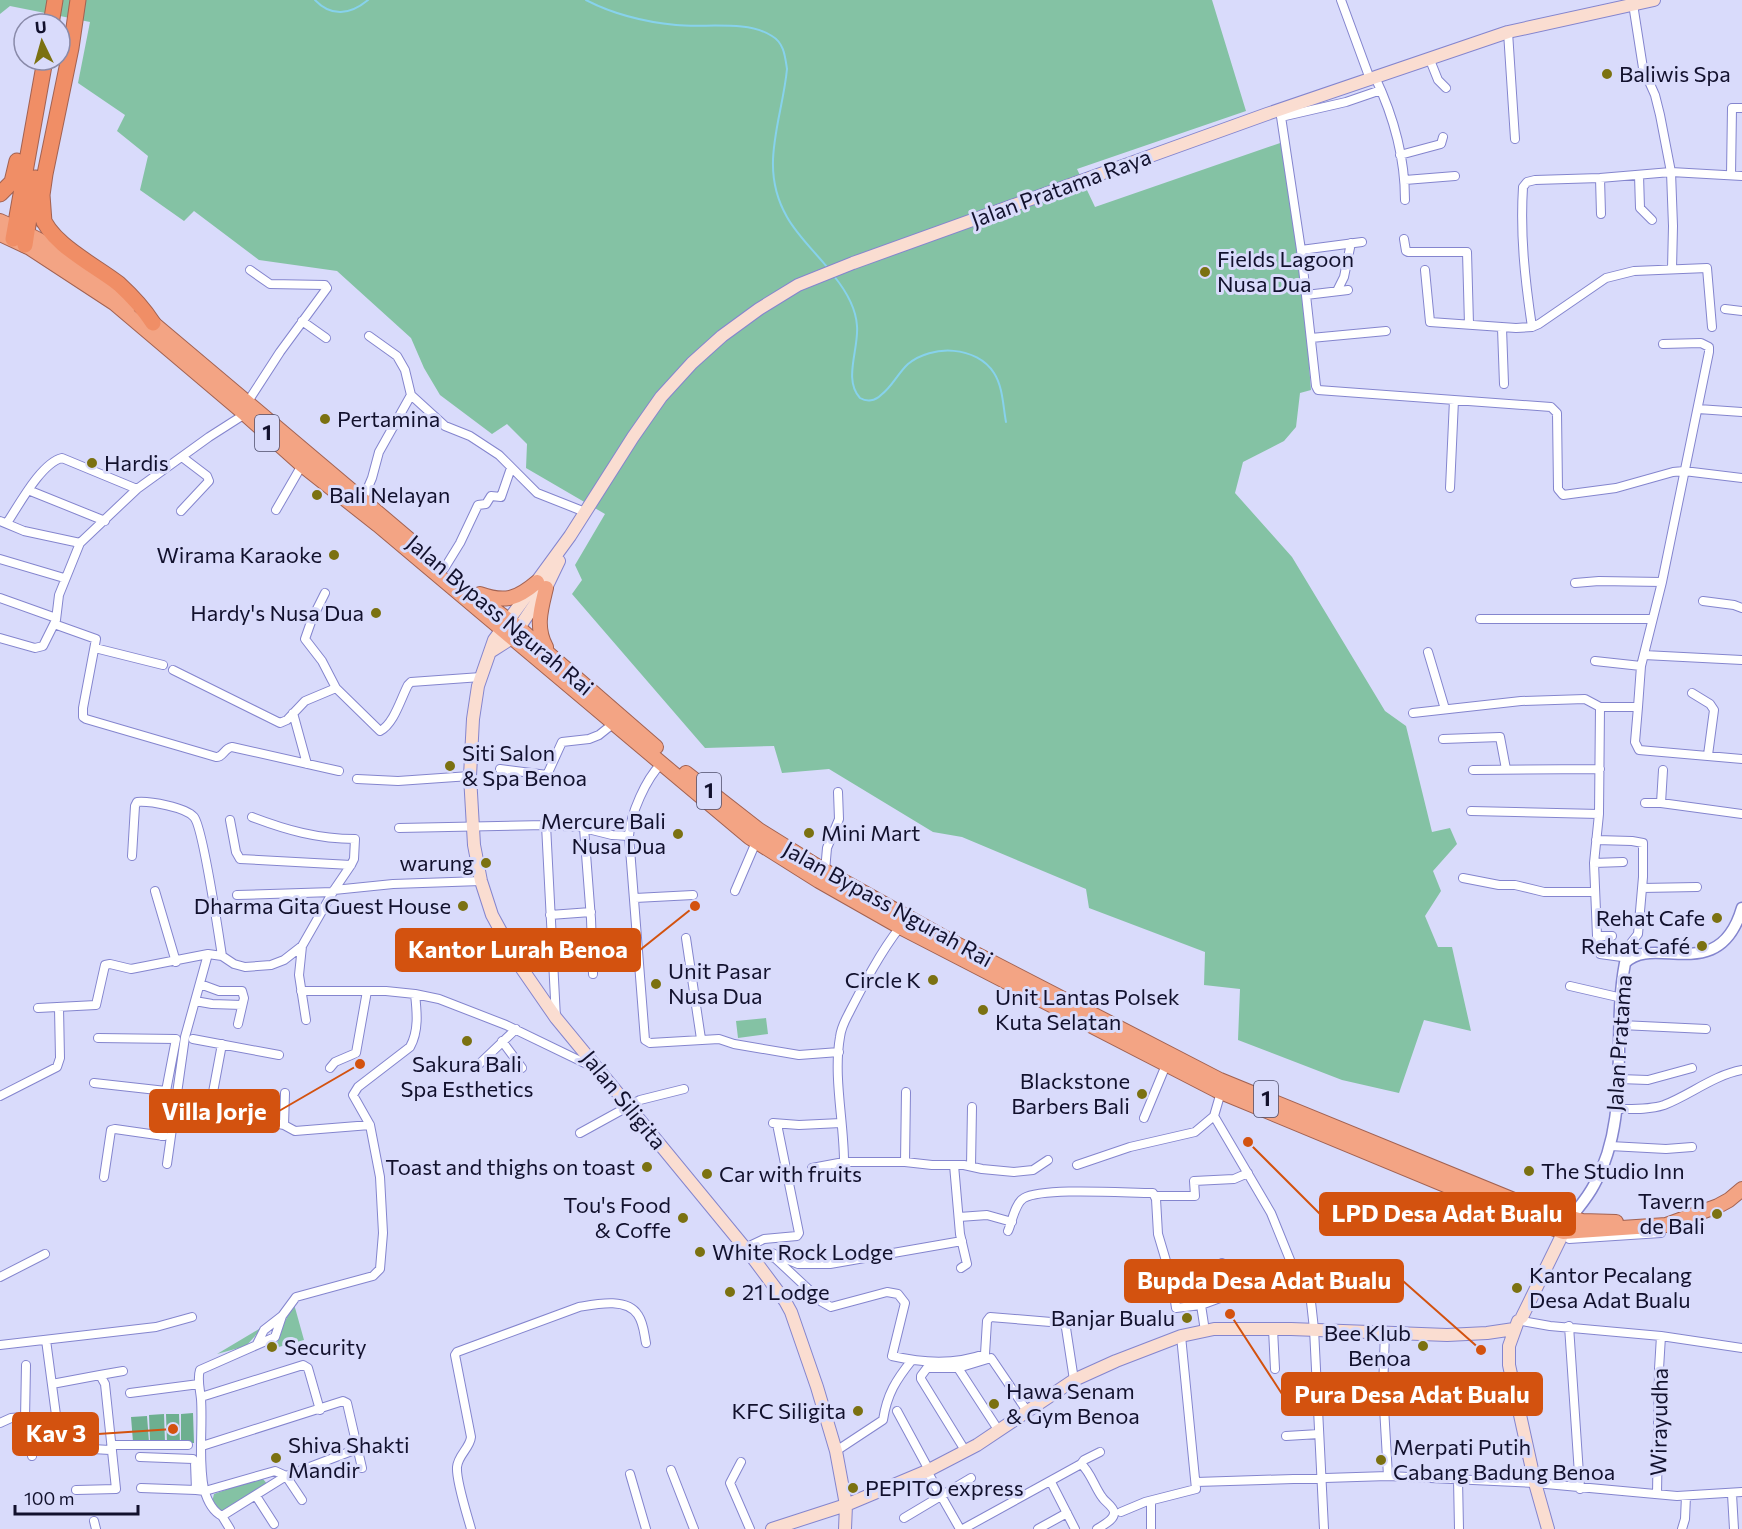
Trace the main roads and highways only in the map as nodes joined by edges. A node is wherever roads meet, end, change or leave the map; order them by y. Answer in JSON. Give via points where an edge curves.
{"nodes":[{"id":1,"x":78,"y":0,"type":"edge"},
{"id":2,"x":1654,"y":0,"type":"edge"},
{"id":3,"x":72,"y":21,"type":"edge"},
{"id":4,"x":35,"y":72,"type":"edge"},
{"id":5,"x":38,"y":72,"type":"edge"},
{"id":6,"x":44,"y":72,"type":"edge"},
{"id":7,"x":54,"y":72,"type":"edge"},
{"id":8,"x":56,"y":72,"type":"edge"},
{"id":9,"x":61,"y":72,"type":"edge"},
{"id":10,"x":42,"y":111,"type":"junction"},
{"id":11,"x":29,"y":180,"type":"junction"},
{"id":12,"x":0,"y":194,"type":"edge"},
{"id":13,"x":0,"y":202,"type":"edge"},
{"id":14,"x":0,"y":221,"type":"edge"},
{"id":15,"x":44,"y":222,"type":"junction"},
{"id":16,"x":16,"y":236,"type":"edge"},
{"id":17,"x":153,"y":323,"type":"junction"},
{"id":18,"x":242,"y":412,"type":"junction"},
{"id":19,"x":542,"y":585,"type":"junction"},
{"id":20,"x":470,"y":591,"type":"junction"},
{"id":21,"x":510,"y":628,"type":"junction"},
{"id":22,"x":549,"y":653,"type":"junction"},
{"id":23,"x":1328,"y":1130,"type":"junction"},
{"id":24,"x":1739,"y":1191,"type":"edge"},
{"id":25,"x":1570,"y":1219,"type":"junction"},
{"id":26,"x":1563,"y":1232,"type":"junction"},
{"id":27,"x":1519,"y":1322,"type":"junction"},
{"id":28,"x":846,"y":1505,"type":"junction"},
{"id":29,"x":772,"y":1529,"type":"edge"},
{"id":30,"x":845,"y":1529,"type":"edge"},
{"id":31,"x":1548,"y":1529,"type":"edge"}],
"edges":[{"from":1,"to":3,"type":"highway","number":"1"},
{"from":2,"to":19,"type":"main road","name":"Jalan Pratama Raya","via":[[1508,32],[1058,189],[798,285],[722,336],[661,397]]},
{"from":4,"to":12,"type":"highway","number":"1","via":[[16,172],[10,186]]},
{"from":5,"to":10,"type":"highway","number":"1"},
{"from":6,"to":10,"type":"highway","number":"1"},
{"from":7,"to":10,"type":"highway","number":"1"},
{"from":8,"to":10,"type":"highway","number":"1"},
{"from":9,"to":15,"type":"highway","number":"1","via":[[42,195]]},
{"from":10,"to":11,"type":"highway","number":"1"},
{"from":11,"to":13,"type":"highway"},
{"from":11,"to":15,"type":"highway","number":"1"},
{"from":11,"to":16,"type":"highway","number":"1"},
{"from":14,"to":16,"type":"highway","name":"Jalan Bypass Ngurah Rai","number":"1"},
{"from":15,"to":17,"type":"highway","number":"1","via":[[54,236],[121,286]]},
{"from":16,"to":17,"type":"highway","name":"Jalan Bypass Ngurah Rai","number":"1","via":[[69,259]]},
{"from":16,"to":18,"type":"highway","name":"Jalan Bypass Ngurah Rai","number":"1","via":[[114,303]]},
{"from":17,"to":18,"type":"highway","name":"Jalan Bypass Ngurah Rai","number":"1"},
{"from":18,"to":20,"type":"highway","name":"Jalan Bypass Ngurah Rai","number":"1","via":[[363,499]]},
{"from":18,"to":21,"type":"highway","name":"Jalan Bypass Ngurah Rai","number":"1","via":[[302,465]]},
{"from":19,"to":20,"type":"highway","via":[[496,600]]},
{"from":19,"to":21,"type":"main road","name":"Jalan Pratama Raya"},
{"from":19,"to":22,"type":"highway","via":[[540,633]]},
{"from":20,"to":21,"type":"highway","name":"Jalan Bypass Ngurah Rai","number":"1"},
{"from":21,"to":22,"type":"highway","name":"Jalan Bypass Ngurah Rai","number":"1"},
{"from":21,"to":23,"type":"highway","name":"Jalan Bypass Ngurah Rai","number":"1","via":[[614,723],[756,842],[900,927],[1166,1065],[1221,1092]]},
{"from":21,"to":28,"type":"main road","name":"Jalan Siligita","via":[[494,640],[481,677],[473,719],[472,825],[481,881],[492,915],[555,1018],[785,1301],[817,1387]]},
{"from":22,"to":23,"type":"highway","name":"Jalan Bypass Ngurah Rai","number":"1","via":[[750,824],[825,872],[1220,1080]]},
{"from":23,"to":25,"type":"highway","name":"Jalan Bypass Ngurah Rai","number":"1"},
{"from":23,"to":26,"type":"highway","name":"Jalan Bypass Ngurah Rai","number":"1"},
{"from":24,"to":25,"type":"highway","number":"1","via":[[1664,1218],[1624,1223]]},
{"from":24,"to":26,"type":"highway","number":"1","via":[[1718,1206],[1666,1225]]},
{"from":25,"to":26,"type":"main road"},
{"from":26,"to":27,"type":"main road"},
{"from":27,"to":28,"type":"main road","via":[[1487,1334],[1214,1329],[1181,1336],[1074,1380],[966,1452]]},
{"from":27,"to":31,"type":"main road","via":[[1509,1346],[1511,1379]]},
{"from":28,"to":29,"type":"main road"},
{"from":28,"to":30,"type":"main road","name":"Jalan Siligita"}]}
